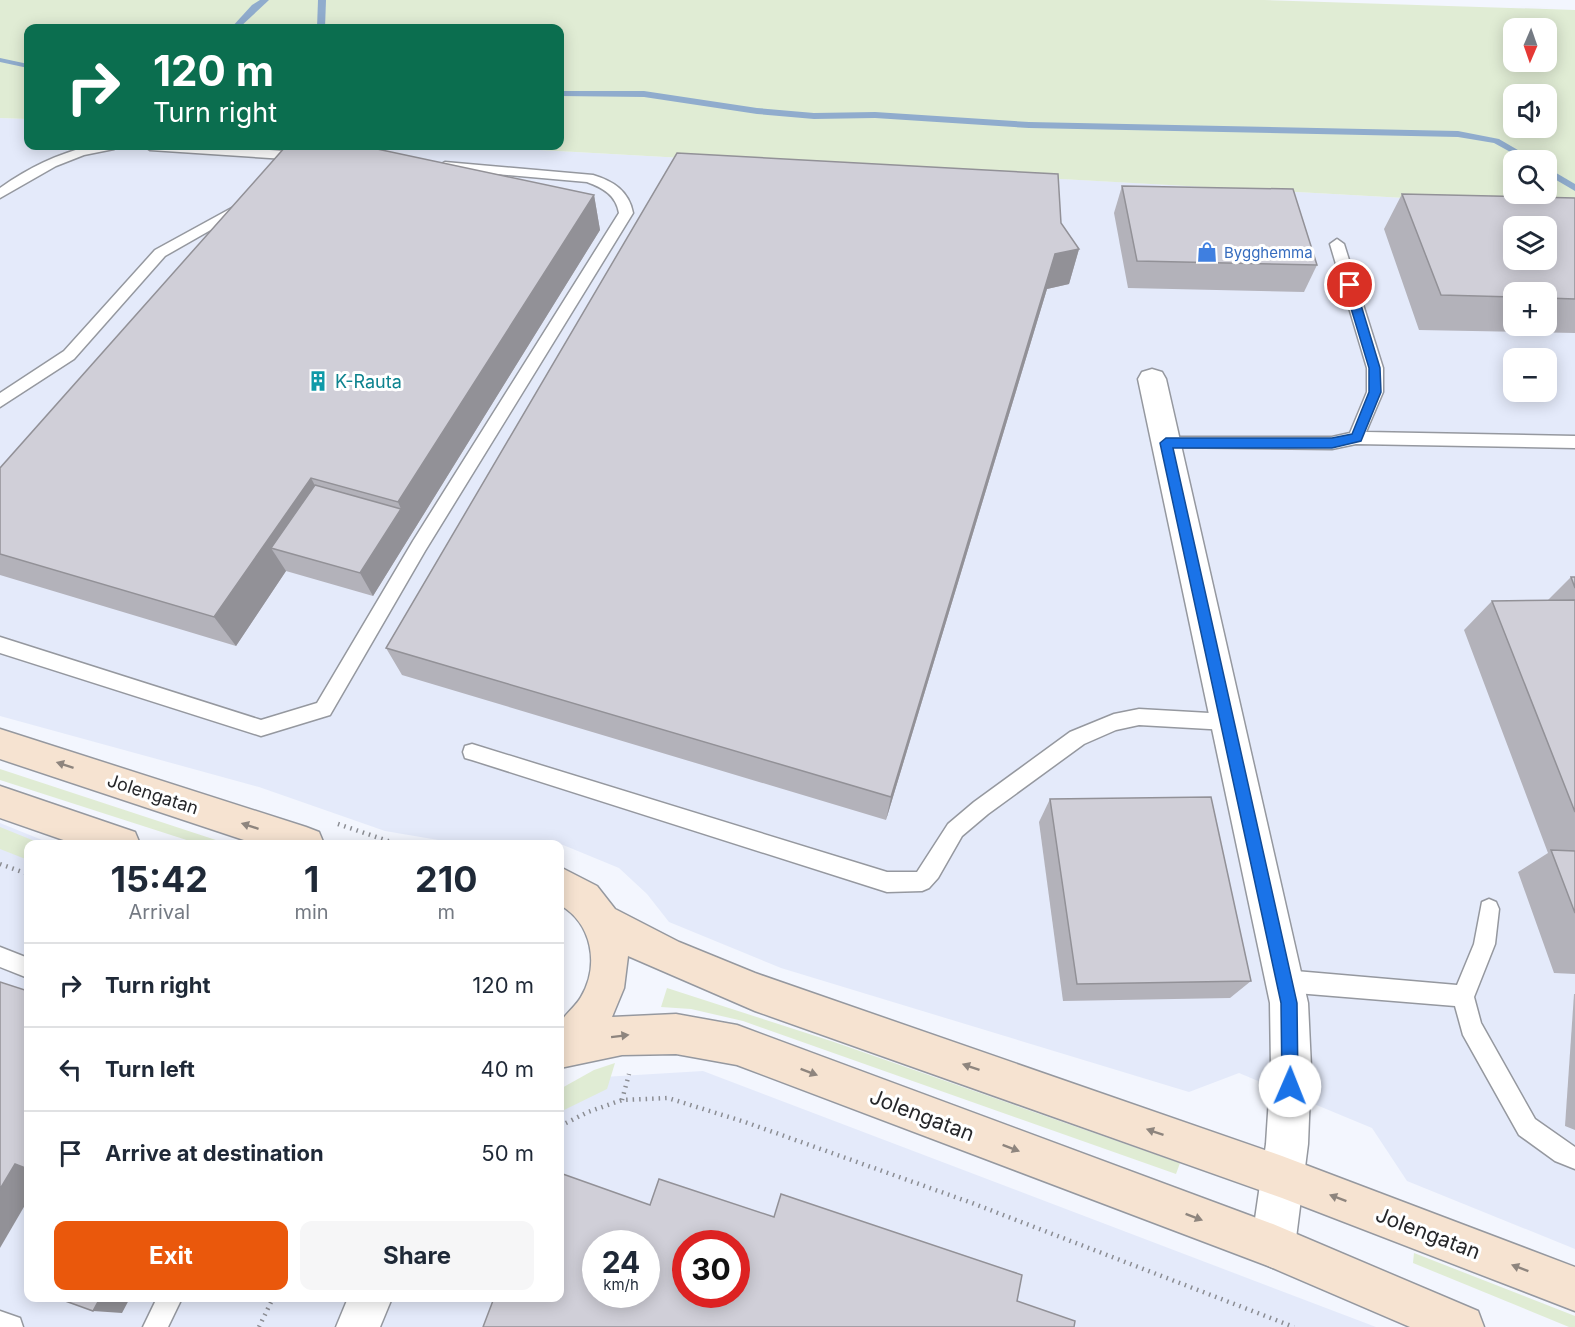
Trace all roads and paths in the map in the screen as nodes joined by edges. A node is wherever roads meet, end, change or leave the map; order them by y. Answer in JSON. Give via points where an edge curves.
{"nodes":[{"id":1,"x":88,"y":150,"type":"edge"},
{"id":2,"x":210,"y":150,"type":"edge"},
{"id":3,"x":286,"y":155,"type":"junction"},
{"id":4,"x":321,"y":158,"type":"edge"},
{"id":5,"x":427,"y":165,"type":"edge"},
{"id":6,"x":272,"y":171,"type":"edge"},
{"id":7,"x":0,"y":194,"type":"edge"},
{"id":8,"x":250,"y":195,"type":"edge"},
{"id":9,"x":1337,"y":244,"type":"dead end"},
{"id":10,"x":1152,"y":379,"type":"dead end"},
{"id":11,"x":0,"y":401,"type":"edge"},
{"id":12,"x":1356,"y":438,"type":"junction"},
{"id":13,"x":1575,"y":442,"type":"edge"},
{"id":14,"x":1166,"y":443,"type":"junction"},
{"id":15,"x":0,"y":645,"type":"edge"},
{"id":16,"x":1227,"y":722,"type":"junction"},
{"id":17,"x":0,"y":744,"type":"edge"},
{"id":18,"x":471,"y":752,"type":"dead end"},
{"id":19,"x":0,"y":802,"type":"edge"},
{"id":20,"x":333,"y":823,"type":"dead end"},
{"id":21,"x":110,"y":840,"type":"edge"},
{"id":22,"x":294,"y":840,"type":"edge"},
{"id":23,"x":385,"y":840,"type":"edge"},
{"id":24,"x":0,"y":864,"type":"edge"},
{"id":25,"x":24,"y":873,"type":"edge"},
{"id":26,"x":564,"y":887,"type":"edge"},
{"id":27,"x":1489,"y":909,"type":"dead end"},
{"id":28,"x":601,"y":921,"type":"junction"},
{"id":29,"x":0,"y":957,"type":"edge"},
{"id":30,"x":24,"y":966,"type":"edge"},
{"id":31,"x":1284,"y":981,"type":"junction"},
{"id":32,"x":1463,"y":996,"type":"junction"},
{"id":33,"x":564,"y":1044,"type":"edge"},
{"id":34,"x":564,"y":1046,"type":"edge"},
{"id":35,"x":564,"y":1124,"type":"edge"},
{"id":36,"x":1575,"y":1158,"type":"edge"},
{"id":37,"x":1282,"y":1177,"type":"junction"},
{"id":38,"x":1273,"y":1246,"type":"junction"},
{"id":39,"x":1575,"y":1289,"type":"edge"},
{"id":40,"x":168,"y":1302,"type":"edge"},
{"id":41,"x":271,"y":1302,"type":"edge"},
{"id":42,"x":368,"y":1302,"type":"edge"},
{"id":43,"x":0,"y":1323,"type":"edge"},
{"id":44,"x":11,"y":1327,"type":"edge"},
{"id":45,"x":155,"y":1327,"type":"edge"},
{"id":46,"x":259,"y":1327,"type":"edge"},
{"id":47,"x":358,"y":1327,"type":"edge"},
{"id":48,"x":1294,"y":1327,"type":"edge"},
{"id":49,"x":1462,"y":1327,"type":"edge"}],
"edges":[{"from":1,"to":7,"type":"lane","via":[[56,160]]},
{"from":2,"to":3,"type":"lane"},
{"from":3,"to":4,"type":"lane"},
{"from":3,"to":6,"type":"lane"},
{"from":5,"to":15,"type":"lane","via":[[588,178],[612,188],[626,205],[626,213],[419,546],[323,709],[261,728]]},
{"from":8,"to":11,"type":"lane","via":[[236,211],[160,253],[69,355]]},
{"from":9,"to":12,"type":"lane","via":[[1375,368],[1375,392]]},
{"from":10,"to":14,"type":"street"},
{"from":12,"to":13,"type":"lane"},
{"from":12,"to":14,"type":"lane","via":[[1332,443]]},
{"from":14,"to":16,"type":"street"},
{"from":16,"to":18,"type":"lane","via":[[1139,717],[1114,722],[1077,738],[955,830],[922,881],[905,883],[887,882]]},
{"from":16,"to":31,"type":"street"},
{"from":22,"to":17,"type":"street","name":"Jolengatan","one_way":true},
{"from":19,"to":21,"type":"street"},
{"from":20,"to":23,"type":"path"},
{"from":24,"to":25,"type":"path"},
{"from":26,"to":28,"type":"street","via":[[580,896]]},
{"from":27,"to":32,"type":"lane","via":[[1481,962]]},
{"from":28,"to":33,"type":"street","via":[[610,953],[606,988],[589,1020]]},
{"from":37,"to":28,"type":"street","name":"Jolengatan","one_way":true,"via":[[755,992],[666,955]]},
{"from":29,"to":30,"type":"lane"},
{"from":31,"to":32,"type":"lane"},
{"from":31,"to":37,"type":"street","via":[[1289,1003],[1291,1067]]},
{"from":32,"to":36,"type":"lane","via":[[1471,1028],[1527,1127]]},
{"from":34,"to":38,"type":"street","name":"Jolengatan","one_way":true,"via":[[622,1035],[676,1034],[737,1045]]},
{"from":35,"to":48,"type":"path","via":[[622,1100],[668,1098],[951,1196]]},
{"from":37,"to":38,"type":"street"},
{"from":39,"to":37,"type":"street","name":"Jolengatan","one_way":true},
{"from":38,"to":49,"type":"street","name":"Jolengatan"},
{"from":40,"to":45,"type":"lane"},
{"from":41,"to":46,"type":"path"},
{"from":42,"to":47,"type":"street"},
{"from":43,"to":44,"type":"lane"}]}
